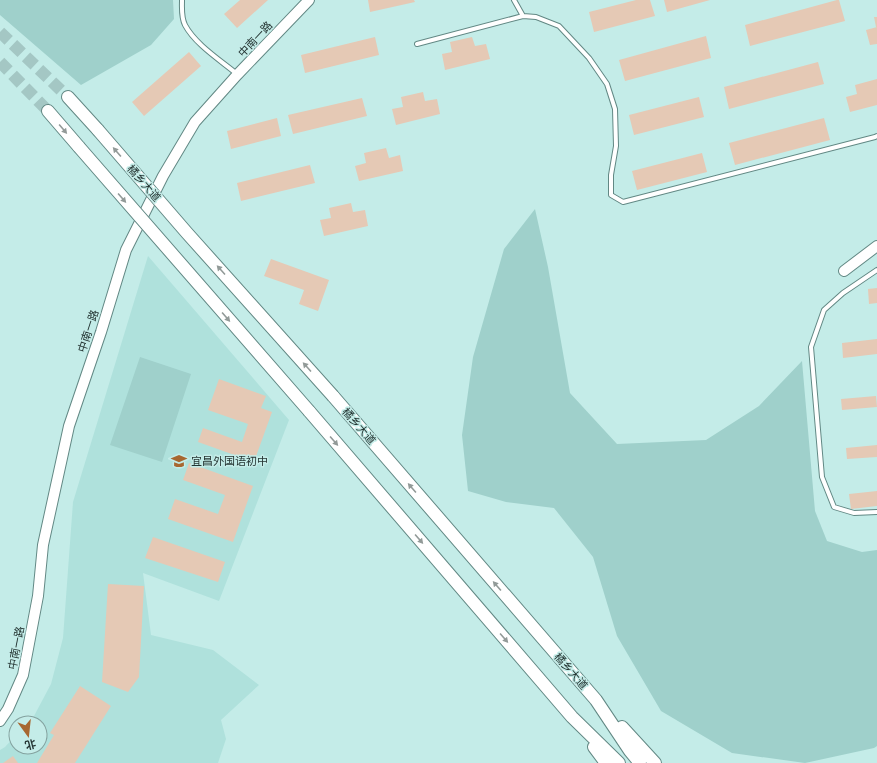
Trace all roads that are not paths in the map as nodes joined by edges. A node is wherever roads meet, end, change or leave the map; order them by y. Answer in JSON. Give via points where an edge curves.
{"nodes":[{"id":1,"x":182,"y":0,"type":"edge"},
{"id":2,"x":308,"y":0,"type":"edge"},
{"id":3,"x":514,"y":0,"type":"edge"},
{"id":4,"x":522,"y":16,"type":"junction"},
{"id":5,"x":417,"y":44,"type":"dead end"},
{"id":6,"x":237,"y":75,"type":"junction"},
{"id":7,"x":68,"y":97,"type":"tunnel mouth"},
{"id":8,"x":48,"y":111,"type":"tunnel mouth"},
{"id":9,"x":877,"y":136,"type":"edge"},
{"id":10,"x":877,"y":246,"type":"edge"},
{"id":11,"x":877,"y":270,"type":"edge"},
{"id":12,"x":844,"y":271,"type":"dead end"},
{"id":13,"x":877,"y":512,"type":"edge"},
{"id":14,"x":596,"y":700,"type":"junction"},
{"id":15,"x":572,"y":717,"type":"junction"},
{"id":16,"x":0,"y":721,"type":"edge"},
{"id":17,"x":606,"y":763,"type":"edge"},
{"id":18,"x":619,"y":763,"type":"edge"},
{"id":19,"x":640,"y":763,"type":"edge"},
{"id":20,"x":655,"y":763,"type":"edge"}],
"edges":[{"from":1,"to":6,"type":"lane","via":[[184,24],[193,38]]},
{"from":2,"to":6,"type":"street","name":"中南一路"},
{"from":3,"to":4,"type":"lane"},
{"from":4,"to":5,"type":"lane"},
{"from":4,"to":9,"type":"lane","via":[[536,17],[559,26],[589,58],[607,84],[615,108],[616,146],[611,175],[611,195],[623,202]]},
{"from":6,"to":16,"type":"street","name":"中南一路","via":[[196,122],[163,176],[126,250],[70,426],[43,545],[38,596],[23,675]]},
{"from":14,"to":7,"type":"main road","name":"橘乡大道","one_way":true,"bridge":true,"via":[[334,396]]},
{"from":8,"to":15,"type":"main road","one_way":true,"bridge":true},
{"from":10,"to":12,"type":"street"},
{"from":11,"to":13,"type":"lane","via":[[843,293],[824,310],[811,347],[822,477],[834,508],[854,514]]},
{"from":14,"to":19,"type":"main road","name":"橘乡大道"},
{"from":14,"to":20,"type":"main road"},
{"from":15,"to":17,"type":"main road"},
{"from":15,"to":18,"type":"main road"}]}
